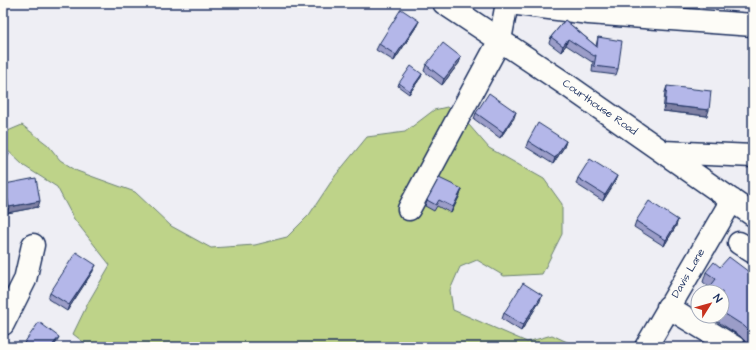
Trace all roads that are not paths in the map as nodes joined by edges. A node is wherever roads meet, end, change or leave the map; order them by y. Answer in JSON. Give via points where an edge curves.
{"nodes":[{"id":1,"x":444,"y":3,"type":"edge"},
{"id":2,"x":507,"y":3,"type":"edge"},
{"id":3,"x":510,"y":3,"type":"edge"},
{"id":4,"x":753,"y":25,"type":"edge"},
{"id":5,"x":500,"y":40,"type":"junction"},
{"id":6,"x":663,"y":152,"type":"junction"},
{"id":7,"x":753,"y":156,"type":"edge"},
{"id":8,"x":732,"y":200,"type":"junction"},
{"id":9,"x":409,"y":209,"type":"dead end"},
{"id":10,"x":753,"y":214,"type":"edge"},
{"id":11,"x":33,"y":245,"type":"dead end"},
{"id":12,"x":668,"y":307,"type":"junction"},
{"id":13,"x":3,"y":324,"type":"edge"},
{"id":14,"x":646,"y":347,"type":"edge"},
{"id":15,"x":734,"y":347,"type":"edge"}],
"edges":[{"from":1,"to":5,"type":"street","name":"Courthouse Road"},
{"from":2,"to":5,"type":"street"},
{"from":3,"to":4,"type":"street","via":[[589,13]]},
{"from":5,"to":6,"type":"street","name":"Courthouse Road"},
{"from":5,"to":9,"type":"street"},
{"from":6,"to":7,"type":"street"},
{"from":6,"to":8,"type":"street","name":"Courthouse Road"},
{"from":8,"to":10,"type":"street","name":"Courthouse Road"},
{"from":8,"to":12,"type":"street","name":"Davis Lane"},
{"from":11,"to":13,"type":"street","via":[[25,280]]},
{"from":12,"to":14,"type":"street","name":"Davis Lane"},
{"from":12,"to":15,"type":"street"}]}
